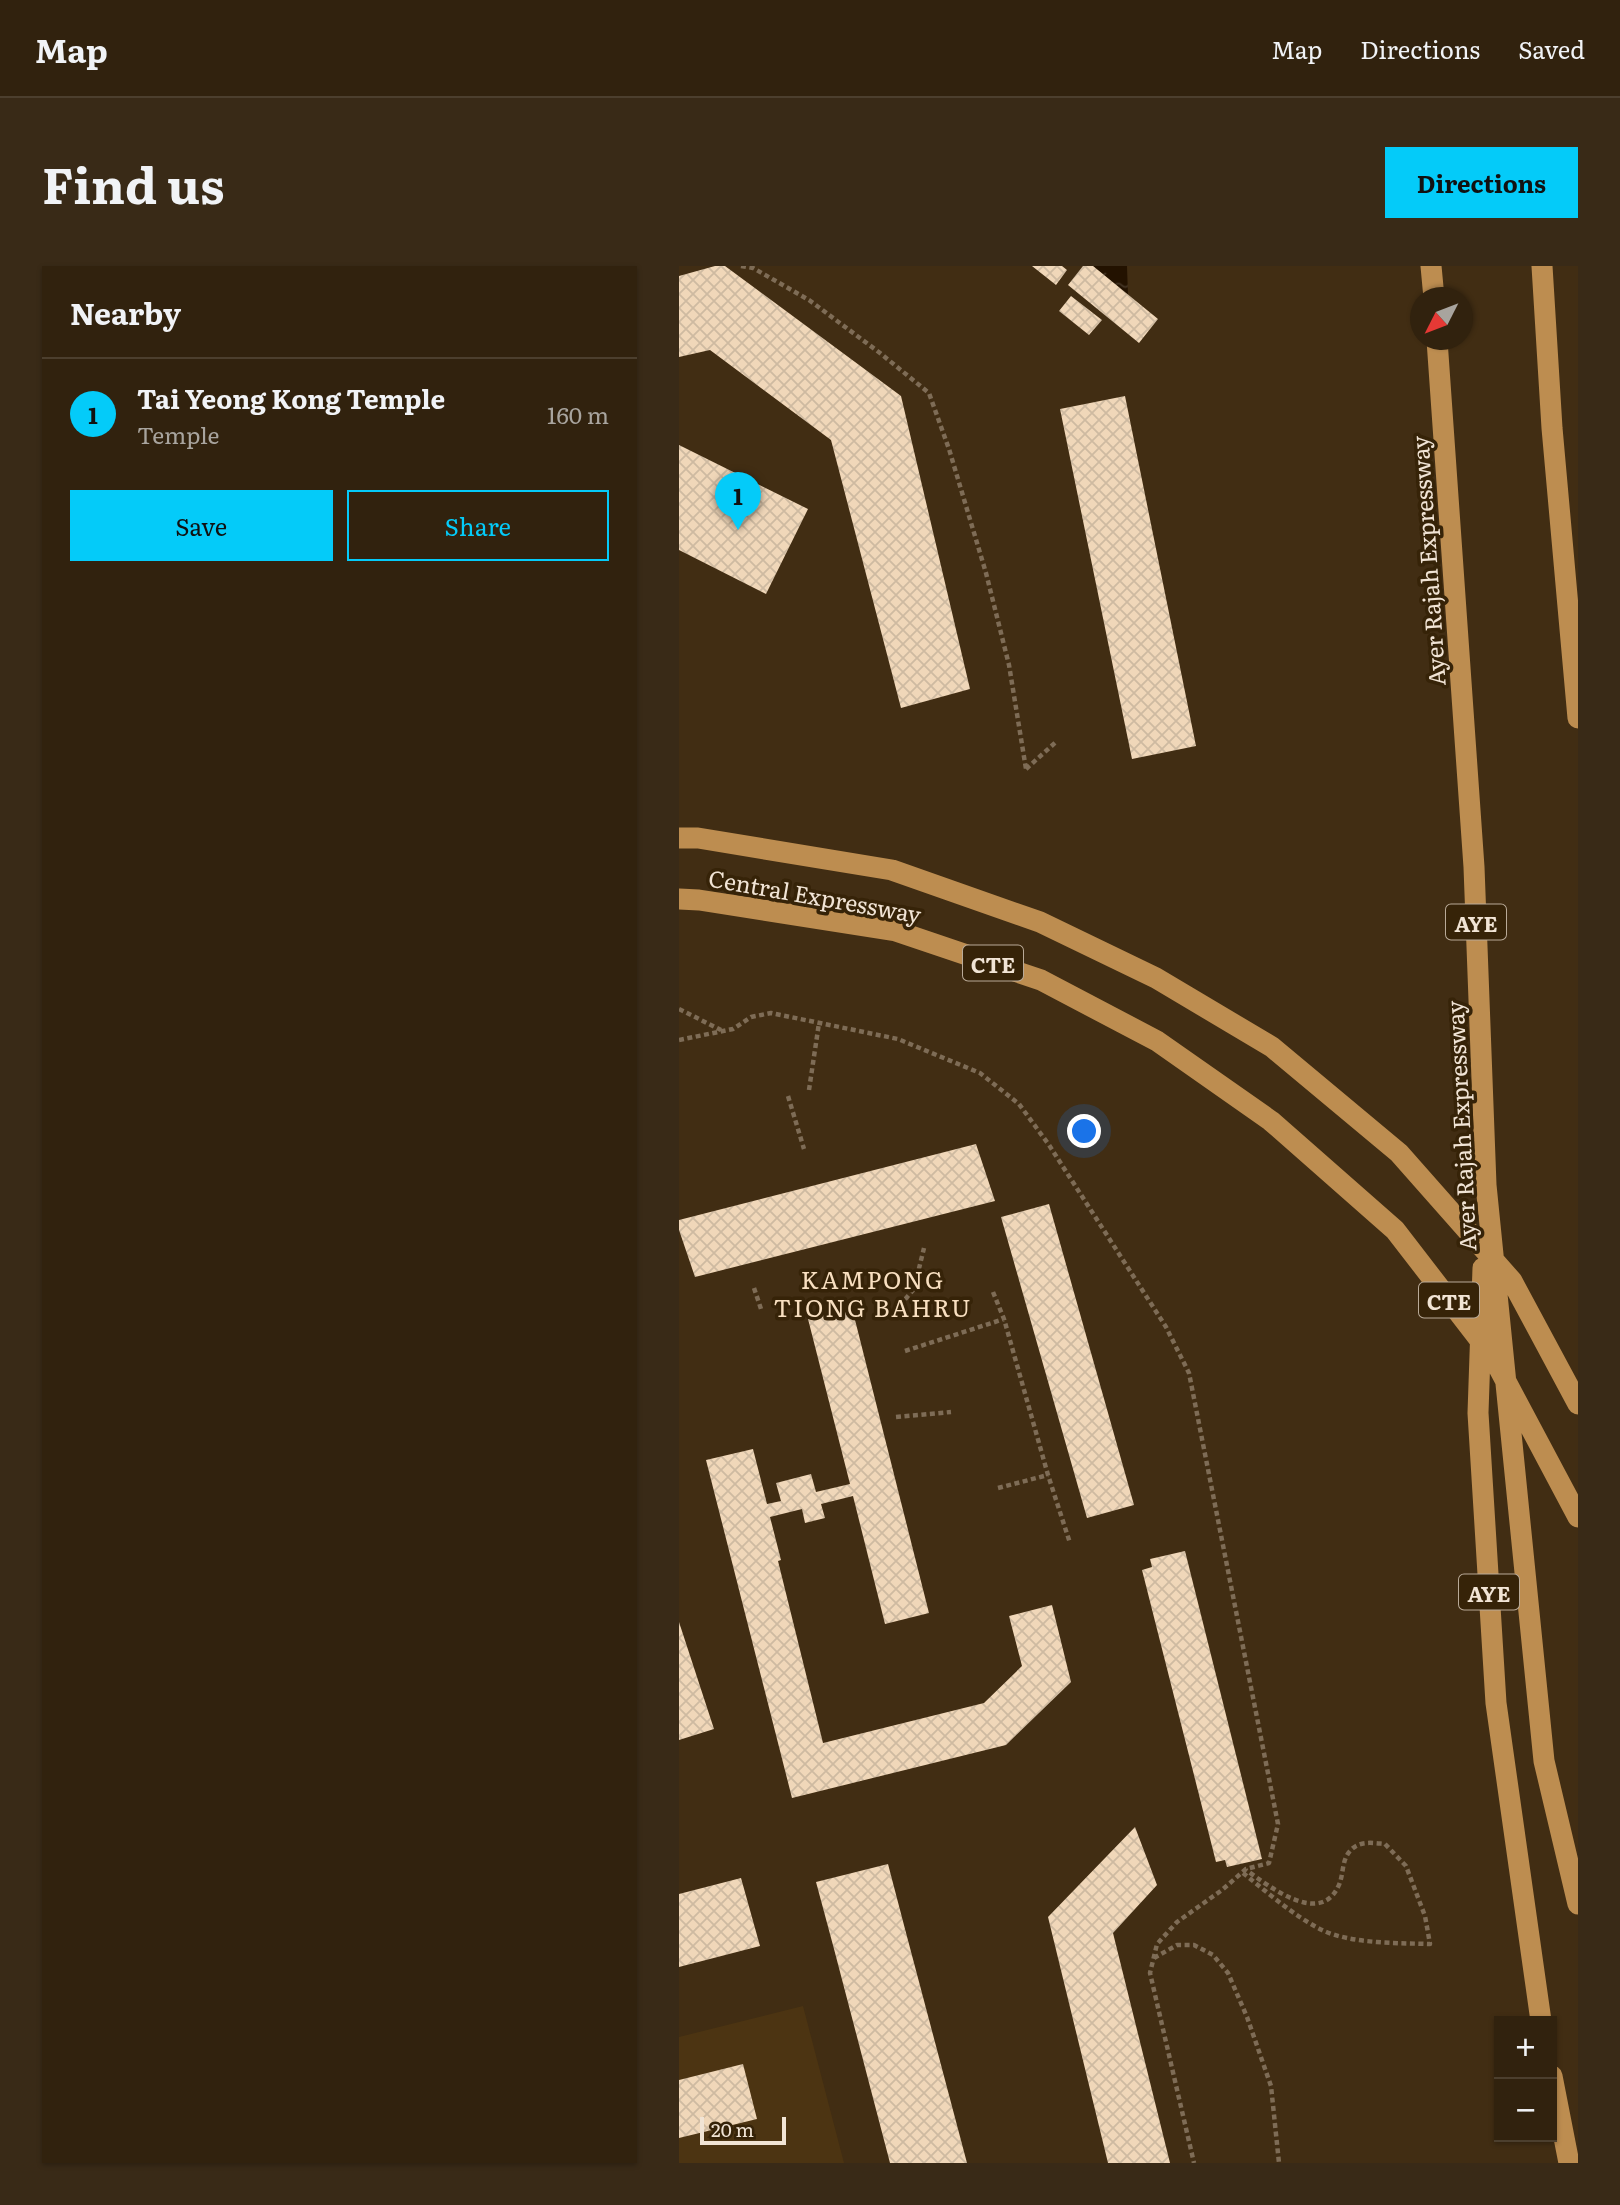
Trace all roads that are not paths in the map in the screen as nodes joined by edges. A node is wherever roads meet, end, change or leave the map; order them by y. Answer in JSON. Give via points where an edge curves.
{"nodes":[{"id":1,"x":1431,"y":266,"type":"edge"},
{"id":2,"x":1542,"y":266,"type":"edge"},
{"id":3,"x":1433,"y":287,"type":"edge"},
{"id":4,"x":1438,"y":350,"type":"edge"},
{"id":5,"x":1578,"y":718,"type":"edge"},
{"id":6,"x":679,"y":838,"type":"edge"},
{"id":7,"x":679,"y":899,"type":"edge"},
{"id":8,"x":1486,"y":1185,"type":"junction"},
{"id":9,"x":1578,"y":1404,"type":"edge"},
{"id":10,"x":1578,"y":1517,"type":"edge"},
{"id":11,"x":1578,"y":1905,"type":"edge"},
{"id":12,"x":1540,"y":2016,"type":"edge"},
{"id":13,"x":1553,"y":2079,"type":"edge"},
{"id":14,"x":1569,"y":2163,"type":"edge"}],
"edges":[{"from":1,"to":3,"type":"highway"},
{"from":2,"to":5,"type":"highway"},
{"from":4,"to":8,"type":"highway","name":"Ayer Rajah Expressway","number":"AYE","via":[[1474,867]]},
{"from":6,"to":9,"type":"highway","name":"Central Expressway","number":"CTE","via":[[892,870],[1040,922],[1156,978],[1272,1046],[1398,1153],[1512,1281]]},
{"from":7,"to":10,"type":"highway","name":"Central Expressway","number":"CTE","via":[[896,931],[1041,980],[1157,1041],[1271,1121],[1395,1230],[1493,1357]]},
{"from":8,"to":11,"type":"highway","name":"Ayer Rajah Expressway","number":"AYE","via":[[1544,1761]]},
{"from":8,"to":12,"type":"highway","number":"AYE","via":[[1478,1413],[1496,1703]]},
{"from":13,"to":14,"type":"highway"}]}
